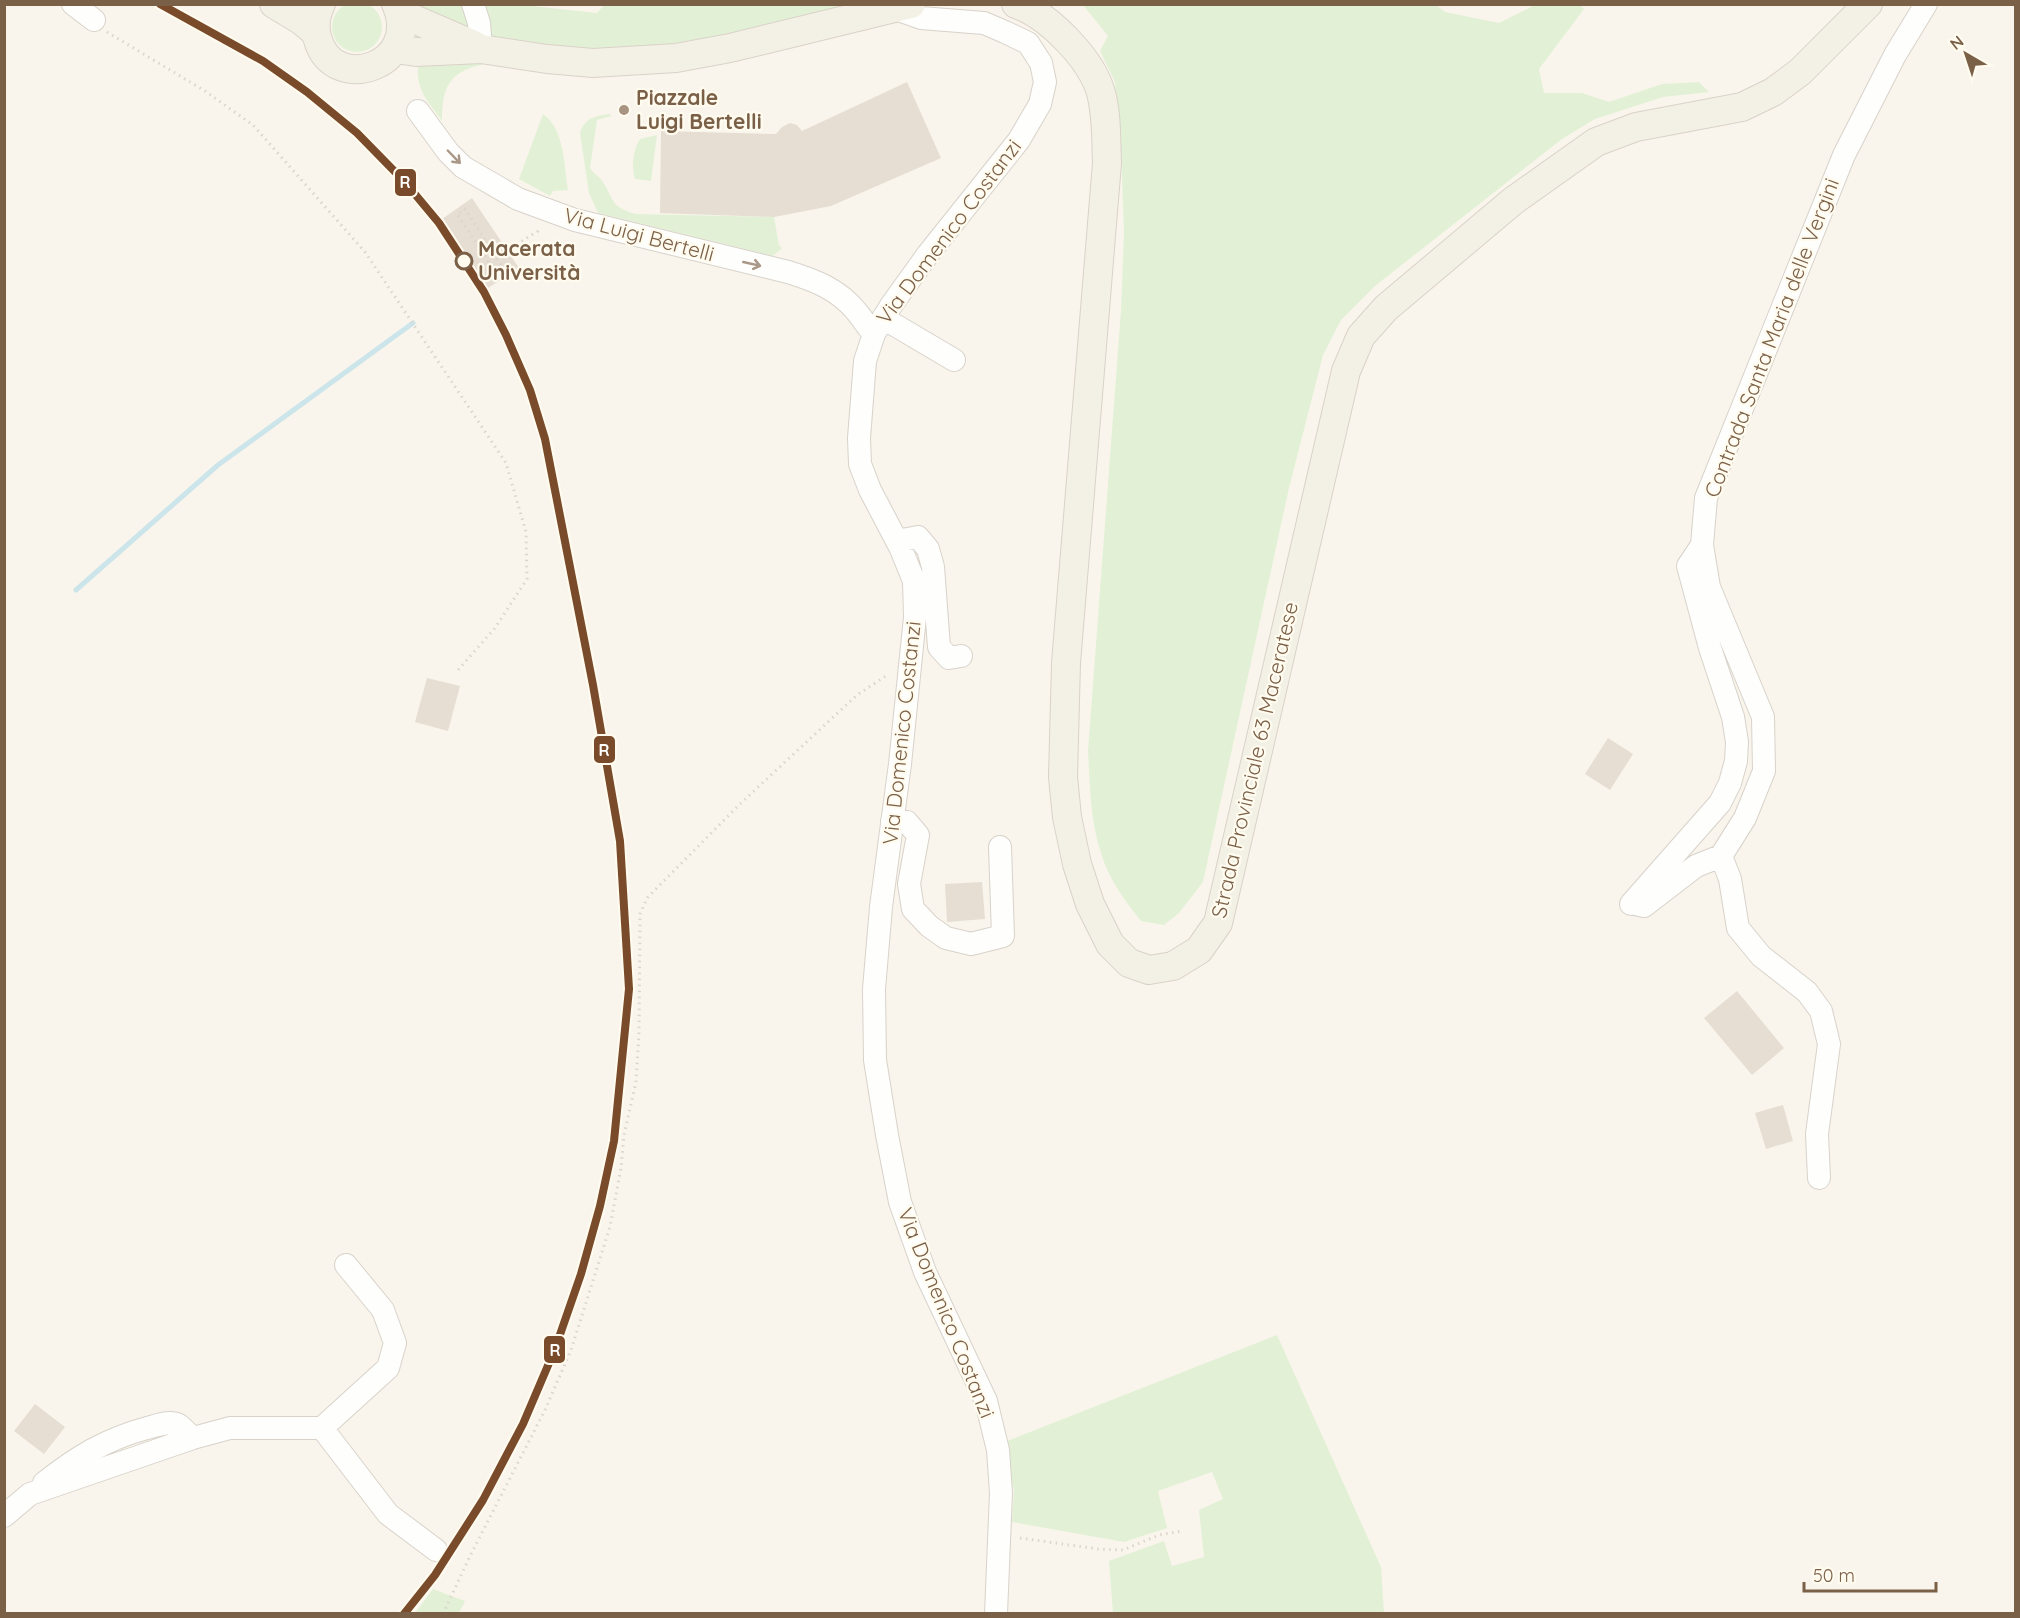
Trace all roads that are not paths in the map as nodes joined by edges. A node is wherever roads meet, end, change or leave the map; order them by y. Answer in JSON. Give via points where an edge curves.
{"nodes":[{"id":1,"x":73,"y":4,"type":"edge"},
{"id":2,"x":274,"y":4,"type":"edge"},
{"id":3,"x":321,"y":4,"type":"edge"},
{"id":4,"x":473,"y":4,"type":"edge"},
{"id":5,"x":1016,"y":4,"type":"edge"},
{"id":6,"x":1868,"y":4,"type":"edge"},
{"id":7,"x":1926,"y":4,"type":"edge"},
{"id":8,"x":902,"y":6,"type":"edge"},
{"id":9,"x":398,"y":9,"type":"edge"},
{"id":10,"x":94,"y":20,"type":"road end"},
{"id":11,"x":315,"y":32,"type":"junction"},
{"id":12,"x":395,"y":49,"type":"junction"},
{"id":13,"x":481,"y":49,"type":"junction"},
{"id":14,"x":418,"y":111,"type":"dead end"},
{"id":15,"x":878,"y":326,"type":"junction"},
{"id":16,"x":954,"y":360,"type":"dead end"},
{"id":17,"x":897,"y":541,"type":"junction"},
{"id":18,"x":1702,"y":545,"type":"junction"},
{"id":19,"x":961,"y":656,"type":"dead end"},
{"id":20,"x":892,"y":821,"type":"junction"},
{"id":21,"x":1000,"y":847,"type":"dead end"},
{"id":22,"x":1721,"y":856,"type":"junction"},
{"id":23,"x":1819,"y":1178,"type":"dead end"},
{"id":24,"x":346,"y":1265,"type":"dead end"},
{"id":25,"x":322,"y":1428,"type":"junction"},
{"id":26,"x":4,"y":1516,"type":"edge"},
{"id":27,"x":436,"y":1550,"type":"dead end"},
{"id":28,"x":996,"y":1614,"type":"edge"}],
"edges":[{"from":1,"to":10,"type":"street"},
{"from":2,"to":11,"type":"main road"},
{"from":3,"to":11,"type":"main road"},
{"from":4,"to":13,"type":"street"},
{"from":5,"to":6,"type":"main road","name":"Strada Provinciale 63 Maceratese","via":[[1061,33],[1091,71],[1101,93],[1107,163],[1066,663],[1063,777],[1071,836],[1090,904],[1110,945],[1130,963],[1149,970],[1173,966],[1199,950],[1218,923],[1346,370],[1361,336],[1386,308],[1513,201],[1596,142],[1636,127],[1742,107],[1773,92],[1800,72]]},
{"from":7,"to":18,"type":"street","name":"Contrada Santa Maria delle Vergini","via":[[1844,155],[1706,498]]},
{"from":8,"to":13,"type":"main road","via":[[676,58],[593,63]]},
{"from":8,"to":15,"type":"street","name":"Via Domenico Costanzi","via":[[921,18],[984,23],[1028,43],[1041,63],[1045,82],[1040,104],[1019,140],[928,254]]},
{"from":9,"to":12,"type":"main road","via":[[402,26]]},
{"from":9,"to":13,"type":"main road"},
{"from":11,"to":12,"type":"main road","via":[[327,57],[351,69],[375,66]]},
{"from":12,"to":13,"type":"main road"},
{"from":14,"to":15,"type":"street","name":"Via Luigi Bertelli","one_way":true,"via":[[463,167],[518,199],[575,220],[811,279],[834,290]]},
{"from":15,"to":16,"type":"street"},
{"from":15,"to":17,"type":"street","name":"Via Domenico Costanzi","via":[[865,362],[860,464]]},
{"from":17,"to":19,"type":"street","via":[[918,537],[928,549],[939,648],[950,658]]},
{"from":17,"to":20,"type":"street","name":"Via Domenico Costanzi","via":[[914,581],[915,617]]},
{"from":18,"to":22,"type":"street","name":"Contrada Santa Maria delle Vergini","via":[[1709,587],[1763,717],[1764,771],[1745,818]]},
{"from":18,"to":22,"type":"street","via":[[1688,566],[1733,717],[1736,760],[1720,803],[1631,904],[1644,906],[1696,866]]},
{"from":20,"to":21,"type":"street","via":[[907,822],[918,835],[909,884],[913,909],[946,938],[971,944],[1003,936]]},
{"from":20,"to":28,"type":"street","name":"Via Domenico Costanzi","via":[[874,989],[875,1060],[900,1202],[925,1272],[986,1401],[998,1450],[1001,1493]]},
{"from":22,"to":23,"type":"street","via":[[1730,879],[1738,928],[1761,956],[1807,992],[1821,1011],[1829,1044],[1817,1134]]},
{"from":24,"to":25,"type":"street","via":[[383,1311],[395,1343],[388,1368]]},
{"from":25,"to":26,"type":"street","via":[[230,1428],[193,1438],[30,1494]]},
{"from":25,"to":27,"type":"street","via":[[388,1514]]}]}
